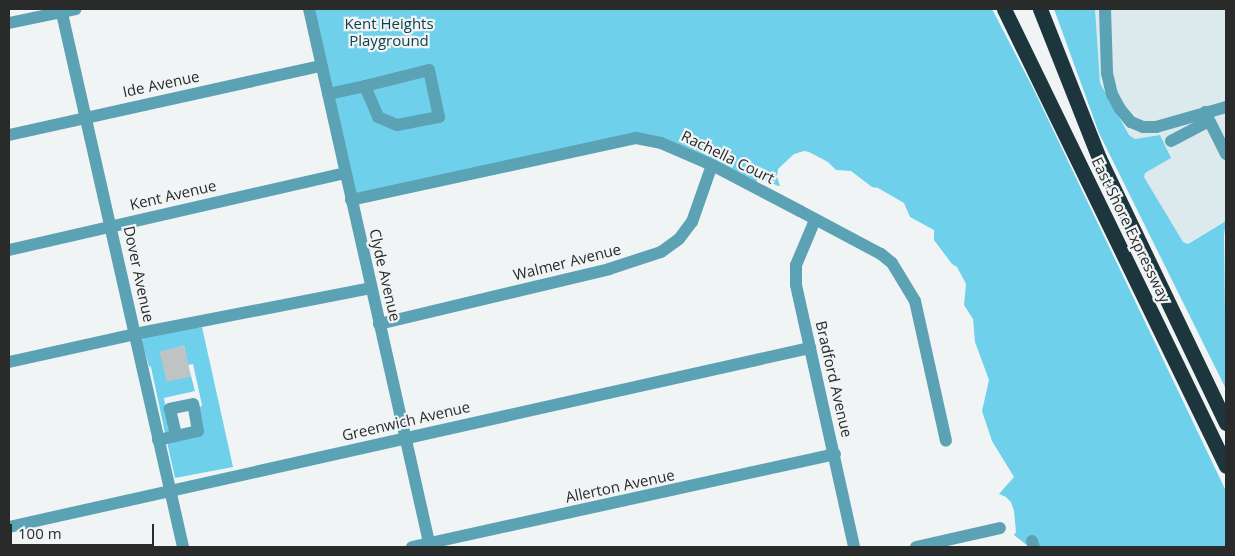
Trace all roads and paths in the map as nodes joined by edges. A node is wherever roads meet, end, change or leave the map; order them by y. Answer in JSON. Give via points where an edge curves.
{"nodes":[{"id":1,"x":76,"y":9,"type":"edge"},
{"id":2,"x":309,"y":9,"type":"edge"},
{"id":3,"x":1004,"y":9,"type":"edge"},
{"id":4,"x":1040,"y":9,"type":"edge"},
{"id":5,"x":1105,"y":9,"type":"edge"},
{"id":6,"x":61,"y":10,"type":"edge"},
{"id":7,"x":9,"y":24,"type":"edge"},
{"id":8,"x":321,"y":66,"type":"junction"},
{"id":9,"x":366,"y":86,"type":"junction"},
{"id":10,"x":328,"y":94,"type":"junction"},
{"id":11,"x":1226,"y":107,"type":"edge"},
{"id":12,"x":1207,"y":117,"type":"junction"},
{"id":13,"x":86,"y":118,"type":"junction"},
{"id":14,"x":9,"y":135,"type":"edge"},
{"id":15,"x":1172,"y":141,"type":"dead end"},
{"id":16,"x":1226,"y":154,"type":"edge"},
{"id":17,"x":712,"y":165,"type":"junction"},
{"id":18,"x":346,"y":173,"type":"junction"},
{"id":19,"x":351,"y":200,"type":"junction"},
{"id":20,"x":815,"y":220,"type":"junction"},
{"id":21,"x":112,"y":225,"type":"junction"},
{"id":22,"x":9,"y":250,"type":"edge"},
{"id":23,"x":371,"y":288,"type":"junction"},
{"id":24,"x":379,"y":324,"type":"junction"},
{"id":25,"x":135,"y":334,"type":"junction"},
{"id":26,"x":810,"y":348,"type":"junction"},
{"id":27,"x":9,"y":362,"type":"edge"},
{"id":28,"x":1226,"y":423,"type":"edge"},
{"id":29,"x":176,"y":435,"type":"dead end"},
{"id":30,"x":405,"y":437,"type":"junction"},
{"id":31,"x":158,"y":440,"type":"junction"},
{"id":32,"x":946,"y":441,"type":"dead end"},
{"id":33,"x":834,"y":454,"type":"junction"},
{"id":34,"x":1226,"y":466,"type":"edge"},
{"id":35,"x":170,"y":491,"type":"junction"},
{"id":36,"x":9,"y":527,"type":"edge"},
{"id":37,"x":1000,"y":528,"type":"dead end"},
{"id":38,"x":430,"y":545,"type":"edge"},
{"id":39,"x":183,"y":547,"type":"edge"},
{"id":40,"x":412,"y":547,"type":"edge"},
{"id":41,"x":854,"y":547,"type":"edge"},
{"id":42,"x":916,"y":547,"type":"edge"}],
"edges":[{"from":1,"to":6,"type":"street"},
{"from":2,"to":8,"type":"street","name":"Clyde Avenue"},
{"from":3,"to":34,"type":"highway","name":"East Shore Expressway"},
{"from":4,"to":28,"type":"highway","name":"East Shore Expressway","via":[[1099,158]]},
{"from":5,"to":12,"type":"street","via":[[1107,73],[1116,102],[1131,122],[1143,127],[1156,127]]},
{"from":6,"to":7,"type":"street"},
{"from":6,"to":13,"type":"street","name":"Dover Avenue"},
{"from":8,"to":10,"type":"street","name":"Clyde Avenue"},
{"from":8,"to":13,"type":"street","name":"Ide Avenue"},
{"from":9,"to":9,"type":"street","via":[[378,117],[397,125],[440,117],[429,70]]},
{"from":9,"to":10,"type":"street"},
{"from":10,"to":18,"type":"street","name":"Clyde Avenue"},
{"from":11,"to":12,"type":"street"},
{"from":12,"to":15,"type":"street"},
{"from":12,"to":16,"type":"street"},
{"from":13,"to":14,"type":"street","name":"Ide Avenue"},
{"from":13,"to":21,"type":"street","name":"Dover Avenue"},
{"from":17,"to":19,"type":"street","name":"Rachella Court","via":[[661,143],[636,138]]},
{"from":17,"to":20,"type":"street","name":"Rachella Court"},
{"from":17,"to":24,"type":"street","name":"Walmer Avenue","via":[[692,222],[679,239],[661,252],[609,269]]},
{"from":18,"to":19,"type":"street","name":"Clyde Avenue"},
{"from":18,"to":21,"type":"street","name":"Kent Avenue"},
{"from":19,"to":23,"type":"street","name":"Clyde Avenue"},
{"from":20,"to":26,"type":"street","name":"Bradford Avenue","via":[[796,265],[796,285]]},
{"from":20,"to":32,"type":"street","name":"Rachella Court","via":[[881,254],[901,274],[915,301]]},
{"from":21,"to":22,"type":"street","name":"Kent Avenue"},
{"from":21,"to":25,"type":"street","name":"Dover Avenue"},
{"from":23,"to":24,"type":"street","name":"Clyde Avenue"},
{"from":23,"to":25,"type":"street"},
{"from":24,"to":30,"type":"street","name":"Clyde Avenue"},
{"from":25,"to":27,"type":"street"},
{"from":25,"to":31,"type":"street","name":"Dover Avenue"},
{"from":26,"to":30,"type":"street","name":"Greenwich Avenue"},
{"from":26,"to":33,"type":"street","name":"Bradford Avenue"},
{"from":29,"to":31,"type":"street"},
{"from":30,"to":35,"type":"street","name":"Greenwich Avenue"},
{"from":30,"to":38,"type":"street","name":"Clyde Avenue"},
{"from":31,"to":35,"type":"street","name":"Dover Avenue"},
{"from":33,"to":38,"type":"street","name":"Allerton Avenue"},
{"from":33,"to":41,"type":"street","name":"Bradford Avenue"},
{"from":35,"to":36,"type":"street","name":"Greenwich Avenue"},
{"from":35,"to":39,"type":"street","name":"Dover Avenue"},
{"from":37,"to":42,"type":"street"},
{"from":38,"to":40,"type":"street","name":"Allerton Avenue"}]}
